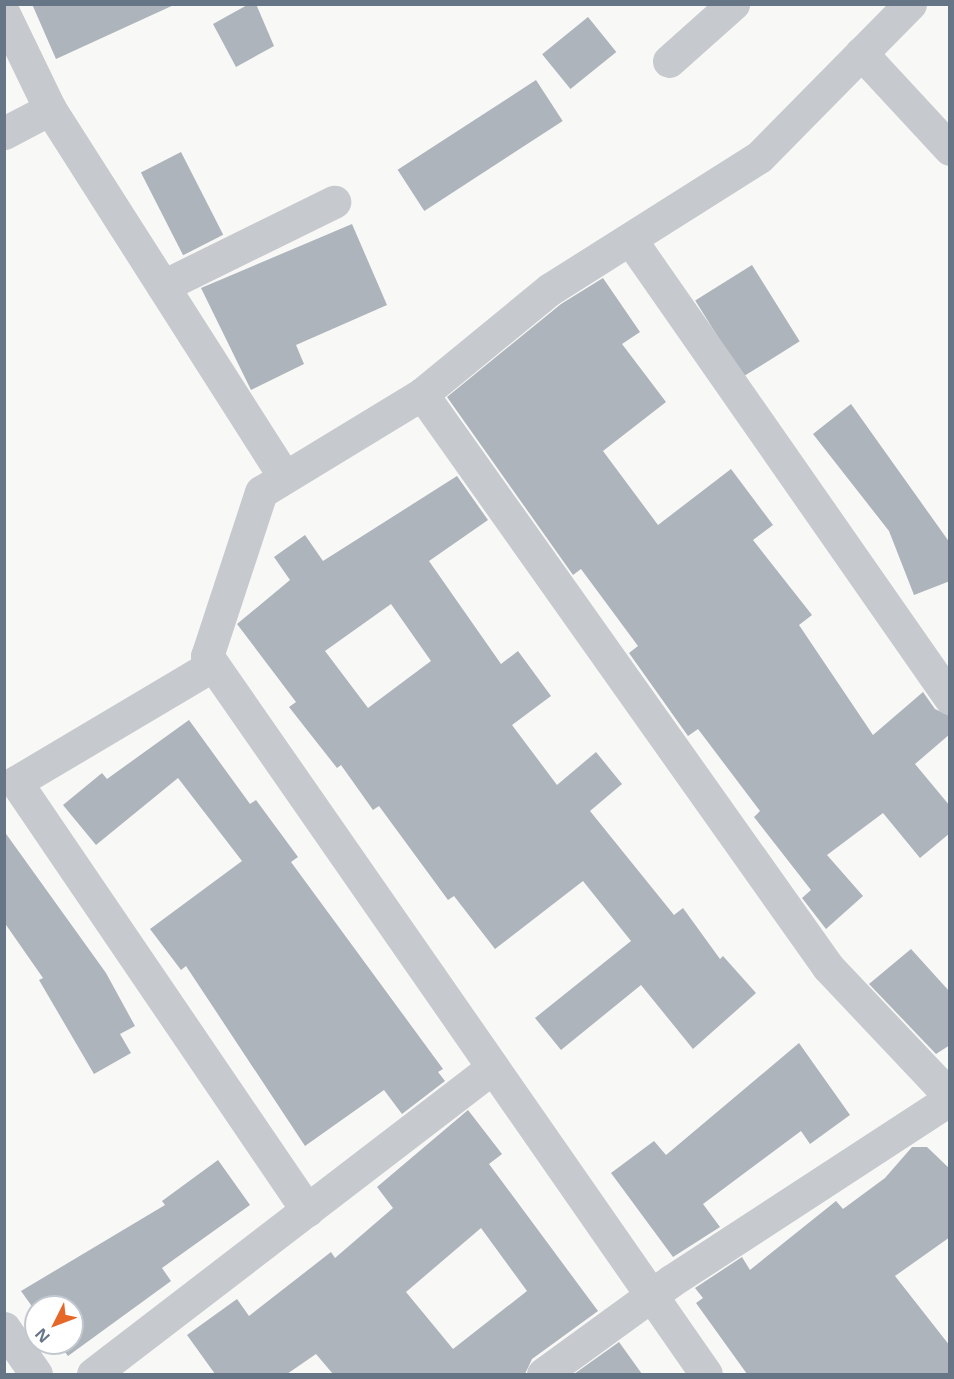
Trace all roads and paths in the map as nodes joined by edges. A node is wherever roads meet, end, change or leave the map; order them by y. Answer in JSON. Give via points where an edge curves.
{"nodes":[{"id":1,"x":733,"y":4,"type":"edge"},
{"id":2,"x":910,"y":4,"type":"edge"},
{"id":3,"x":4,"y":14,"type":"edge"},
{"id":4,"x":861,"y":53,"type":"junction"},
{"id":5,"x":669,"y":61,"type":"dead end"},
{"id":6,"x":50,"y":109,"type":"junction"},
{"id":7,"x":4,"y":133,"type":"edge"},
{"id":8,"x":950,"y":149,"type":"edge"},
{"id":9,"x":334,"y":202,"type":"dead end"},
{"id":10,"x":630,"y":240,"type":"junction"},
{"id":11,"x":163,"y":286,"type":"junction"},
{"id":12,"x":422,"y":394,"type":"junction"},
{"id":13,"x":284,"y":477,"type":"junction"},
{"id":14,"x":213,"y":665,"type":"junction"},
{"id":15,"x":950,"y":698,"type":"edge"},
{"id":16,"x":492,"y":1068,"type":"junction"},
{"id":17,"x":950,"y":1098,"type":"edge"},
{"id":18,"x":307,"y":1210,"type":"junction"},
{"id":19,"x":651,"y":1296,"type":"junction"},
{"id":20,"x":4,"y":1328,"type":"edge"},
{"id":21,"x":36,"y":1374,"type":"edge"},
{"id":22,"x":93,"y":1374,"type":"edge"},
{"id":23,"x":543,"y":1374,"type":"edge"},
{"id":24,"x":706,"y":1374,"type":"edge"}],
"edges":[{"from":1,"to":5,"type":"street"},
{"from":2,"to":4,"type":"street"},
{"from":3,"to":6,"type":"street"},
{"from":4,"to":8,"type":"street"},
{"from":4,"to":10,"type":"street","via":[[759,157]]},
{"from":6,"to":7,"type":"street"},
{"from":6,"to":11,"type":"street"},
{"from":9,"to":11,"type":"street"},
{"from":10,"to":12,"type":"street","via":[[550,289]]},
{"from":10,"to":15,"type":"street"},
{"from":11,"to":13,"type":"street"},
{"from":12,"to":13,"type":"street"},
{"from":12,"to":17,"type":"street","via":[[828,967]]},
{"from":13,"to":14,"type":"street","via":[[261,492],[207,656]]},
{"from":14,"to":16,"type":"street"},
{"from":14,"to":18,"type":"street","via":[[16,782]]},
{"from":16,"to":18,"type":"street"},
{"from":16,"to":19,"type":"street"},
{"from":17,"to":19,"type":"street"},
{"from":18,"to":22,"type":"street"},
{"from":19,"to":23,"type":"street"},
{"from":19,"to":24,"type":"street"},
{"from":20,"to":21,"type":"street"}]}
